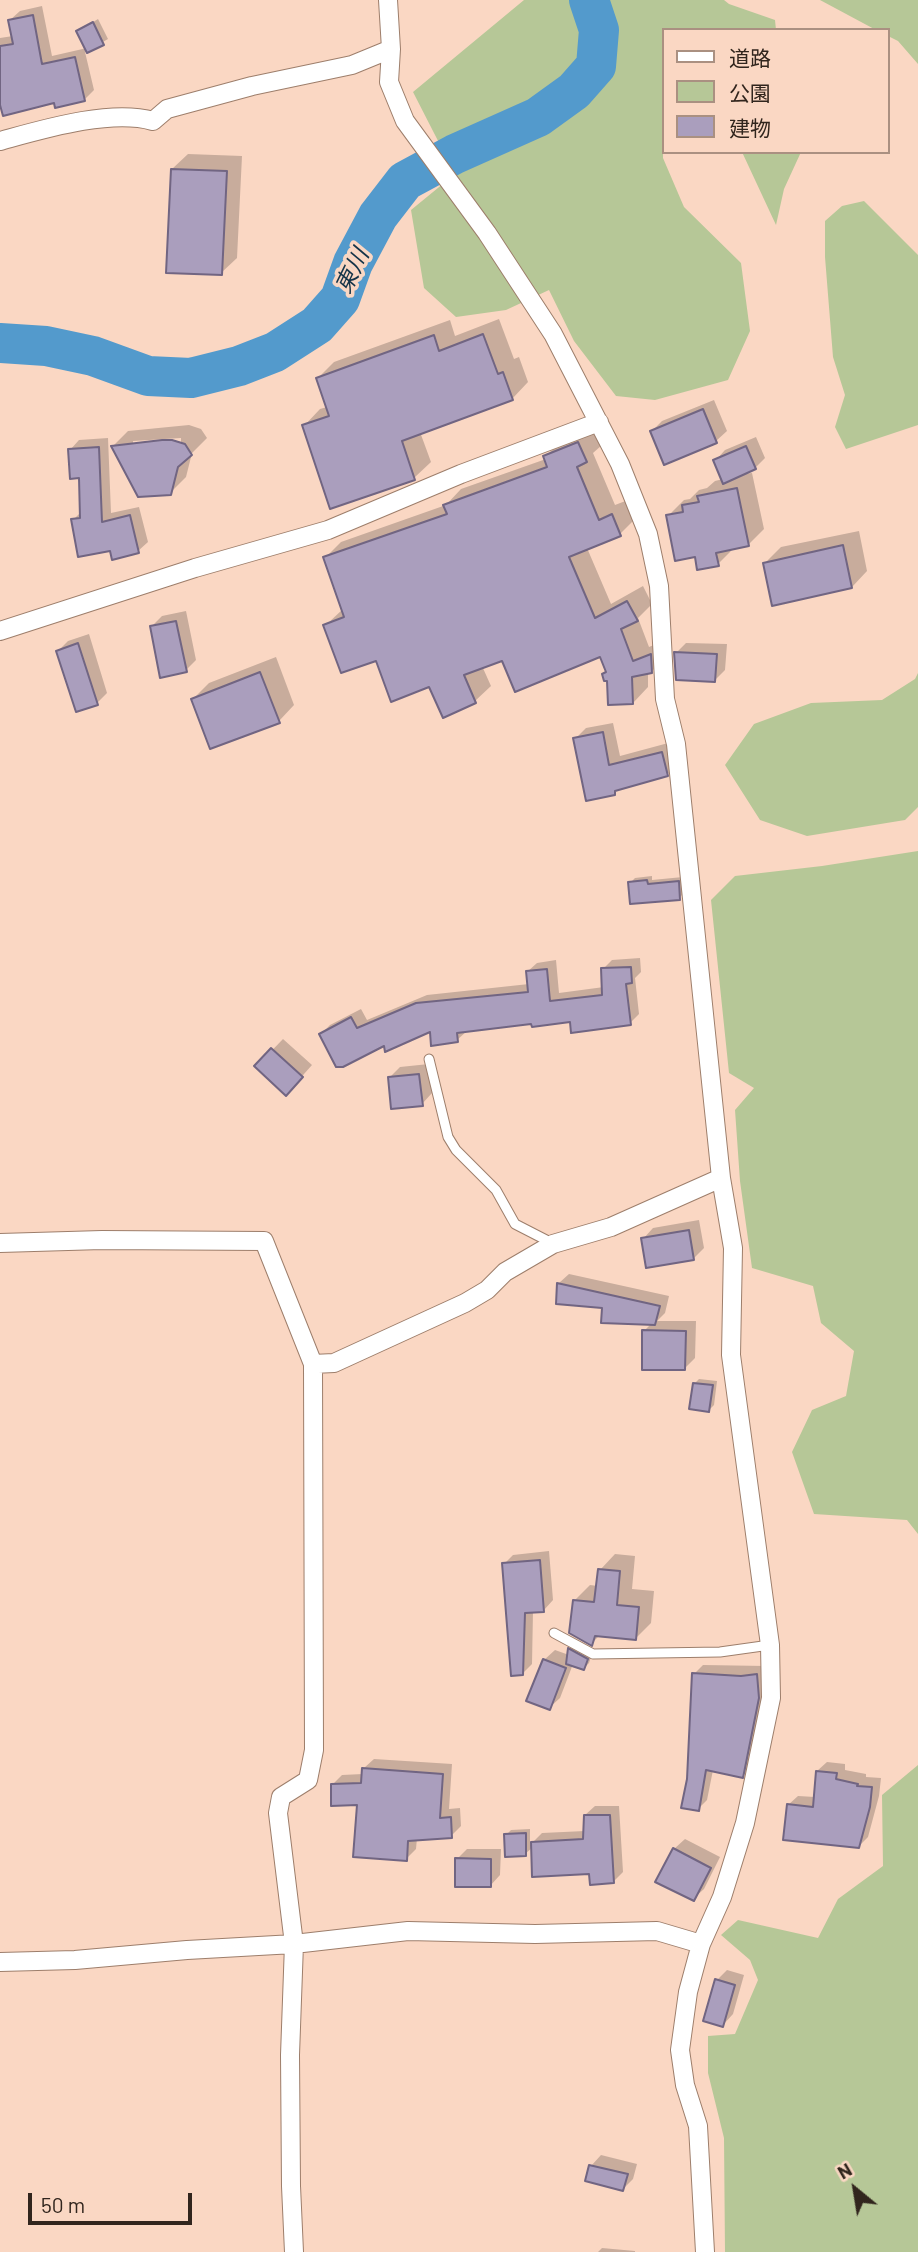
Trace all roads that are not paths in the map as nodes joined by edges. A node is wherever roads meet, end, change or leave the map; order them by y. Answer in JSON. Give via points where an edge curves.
{"nodes":[{"id":1,"x":388,"y":0,"type":"edge"},
{"id":2,"x":391,"y":49,"type":"junction"},
{"id":3,"x":0,"y":141,"type":"edge"},
{"id":4,"x":599,"y":422,"type":"junction"},
{"id":5,"x":0,"y":631,"type":"edge"},
{"id":6,"x":429,"y":1059,"type":"dead end"},
{"id":7,"x":721,"y":1178,"type":"junction"},
{"id":8,"x":0,"y":1243,"type":"edge"},
{"id":9,"x":553,"y":1244,"type":"junction"},
{"id":10,"x":313,"y":1364,"type":"junction"},
{"id":11,"x":554,"y":1633,"type":"dead end"},
{"id":12,"x":770,"y":1645,"type":"junction"},
{"id":13,"x":293,"y":1944,"type":"junction"},
{"id":14,"x":701,"y":1944,"type":"junction"},
{"id":15,"x":0,"y":1962,"type":"edge"},
{"id":16,"x":294,"y":2252,"type":"edge"},
{"id":17,"x":705,"y":2252,"type":"edge"}],
"edges":[{"from":1,"to":2,"type":"street"},
{"from":2,"to":3,"type":"street","via":[[352,65],[167,109],[153,121],[134,116],[59,125]]},
{"from":2,"to":4,"type":"street","via":[[389,82],[405,121],[487,233],[545,323]]},
{"from":4,"to":5,"type":"street","via":[[328,530]]},
{"from":4,"to":7,"type":"street","via":[[648,534],[659,586],[665,699],[676,744]]},
{"from":6,"to":9,"type":"lane","via":[[448,1137],[456,1150],[496,1190],[515,1224]]},
{"from":7,"to":9,"type":"street","via":[[611,1227]]},
{"from":7,"to":12,"type":"street","via":[[733,1248],[731,1355]]},
{"from":8,"to":10,"type":"street","via":[[264,1241]]},
{"from":9,"to":10,"type":"street","via":[[465,1303],[334,1363]]},
{"from":10,"to":13,"type":"street","via":[[314,1750],[308,1780],[281,1797],[278,1813]]},
{"from":11,"to":12,"type":"lane","via":[[593,1654],[720,1653]]},
{"from":12,"to":14,"type":"street","via":[[771,1698],[745,1823],[722,1897]]},
{"from":13,"to":14,"type":"street","via":[[408,1931],[657,1931]]},
{"from":13,"to":15,"type":"street"},
{"from":13,"to":16,"type":"street"},
{"from":14,"to":17,"type":"street","via":[[680,2050],[698,2126]]}]}
